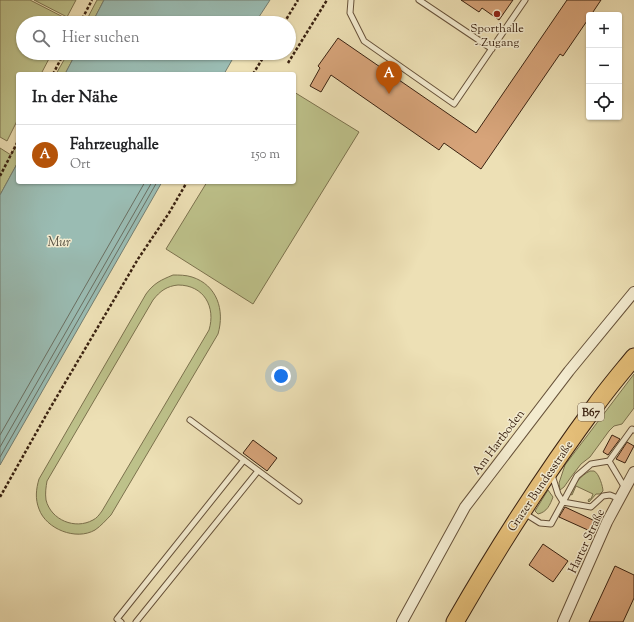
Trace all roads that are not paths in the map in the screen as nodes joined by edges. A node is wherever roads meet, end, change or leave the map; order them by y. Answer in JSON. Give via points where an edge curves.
{"nodes":[{"id":1,"x":351,"y":0,"type":"edge"},
{"id":2,"x":419,"y":0,"type":"edge"},
{"id":3,"x":525,"y":0,"type":"edge"},
{"id":4,"x":492,"y":49,"type":"junction"},
{"id":5,"x":634,"y":292,"type":"edge"},
{"id":6,"x":634,"y":357,"type":"edge"},
{"id":7,"x":190,"y":420,"type":"dead end"},
{"id":8,"x":634,"y":430,"type":"edge"},
{"id":9,"x":244,"y":460,"type":"junction"},
{"id":10,"x":609,"y":461,"type":"junction"},
{"id":11,"x":550,"y":469,"type":"junction"},
{"id":12,"x":258,"y":471,"type":"junction"},
{"id":13,"x":634,"y":472,"type":"edge"},
{"id":14,"x":625,"y":489,"type":"junction"},
{"id":15,"x":620,"y":498,"type":"junction"},
{"id":16,"x":299,"y":501,"type":"dead end"},
{"id":17,"x":563,"y":502,"type":"junction"},
{"id":18,"x":522,"y":512,"type":"junction"},
{"id":19,"x":121,"y":622,"type":"edge"},
{"id":20,"x":136,"y":622,"type":"edge"},
{"id":21,"x":402,"y":622,"type":"edge"},
{"id":22,"x":455,"y":622,"type":"edge"},
{"id":23,"x":563,"y":622,"type":"edge"}],
"edges":[{"from":1,"to":4,"type":"lane","via":[[350,13],[364,41],[454,104]]},
{"from":2,"to":4,"type":"lane"},
{"from":3,"to":4,"type":"lane"},
{"from":5,"to":21,"type":"street","name":"Am Hartboden","via":[[569,371],[465,507]]},
{"from":6,"to":11,"type":"main road","name":"Grazer Bundesstraße","number":"B67"},
{"from":7,"to":9,"type":"lane"},
{"from":8,"to":10,"type":"lane","via":[[632,429]]},
{"from":9,"to":12,"type":"lane"},
{"from":9,"to":19,"type":"lane","via":[[117,619]]},
{"from":10,"to":14,"type":"lane"},
{"from":10,"to":17,"type":"lane","via":[[591,464],[577,476]]},
{"from":11,"to":17,"type":"lane"},
{"from":11,"to":18,"type":"main road","name":"Grazer Bundesstraße","number":"B67"},
{"from":12,"to":16,"type":"lane"},
{"from":12,"to":20,"type":"lane"},
{"from":13,"to":14,"type":"street","name":"Harter Straße"},
{"from":14,"to":15,"type":"street","name":"Harter Straße"},
{"from":15,"to":17,"type":"lane","via":[[603,496],[591,507]]},
{"from":15,"to":23,"type":"street","name":"Harter Straße"},
{"from":17,"to":18,"type":"lane","via":[[551,524],[540,523]]},
{"from":18,"to":22,"type":"main road","name":"Grazer Bundesstraße","number":"B67"}]}
